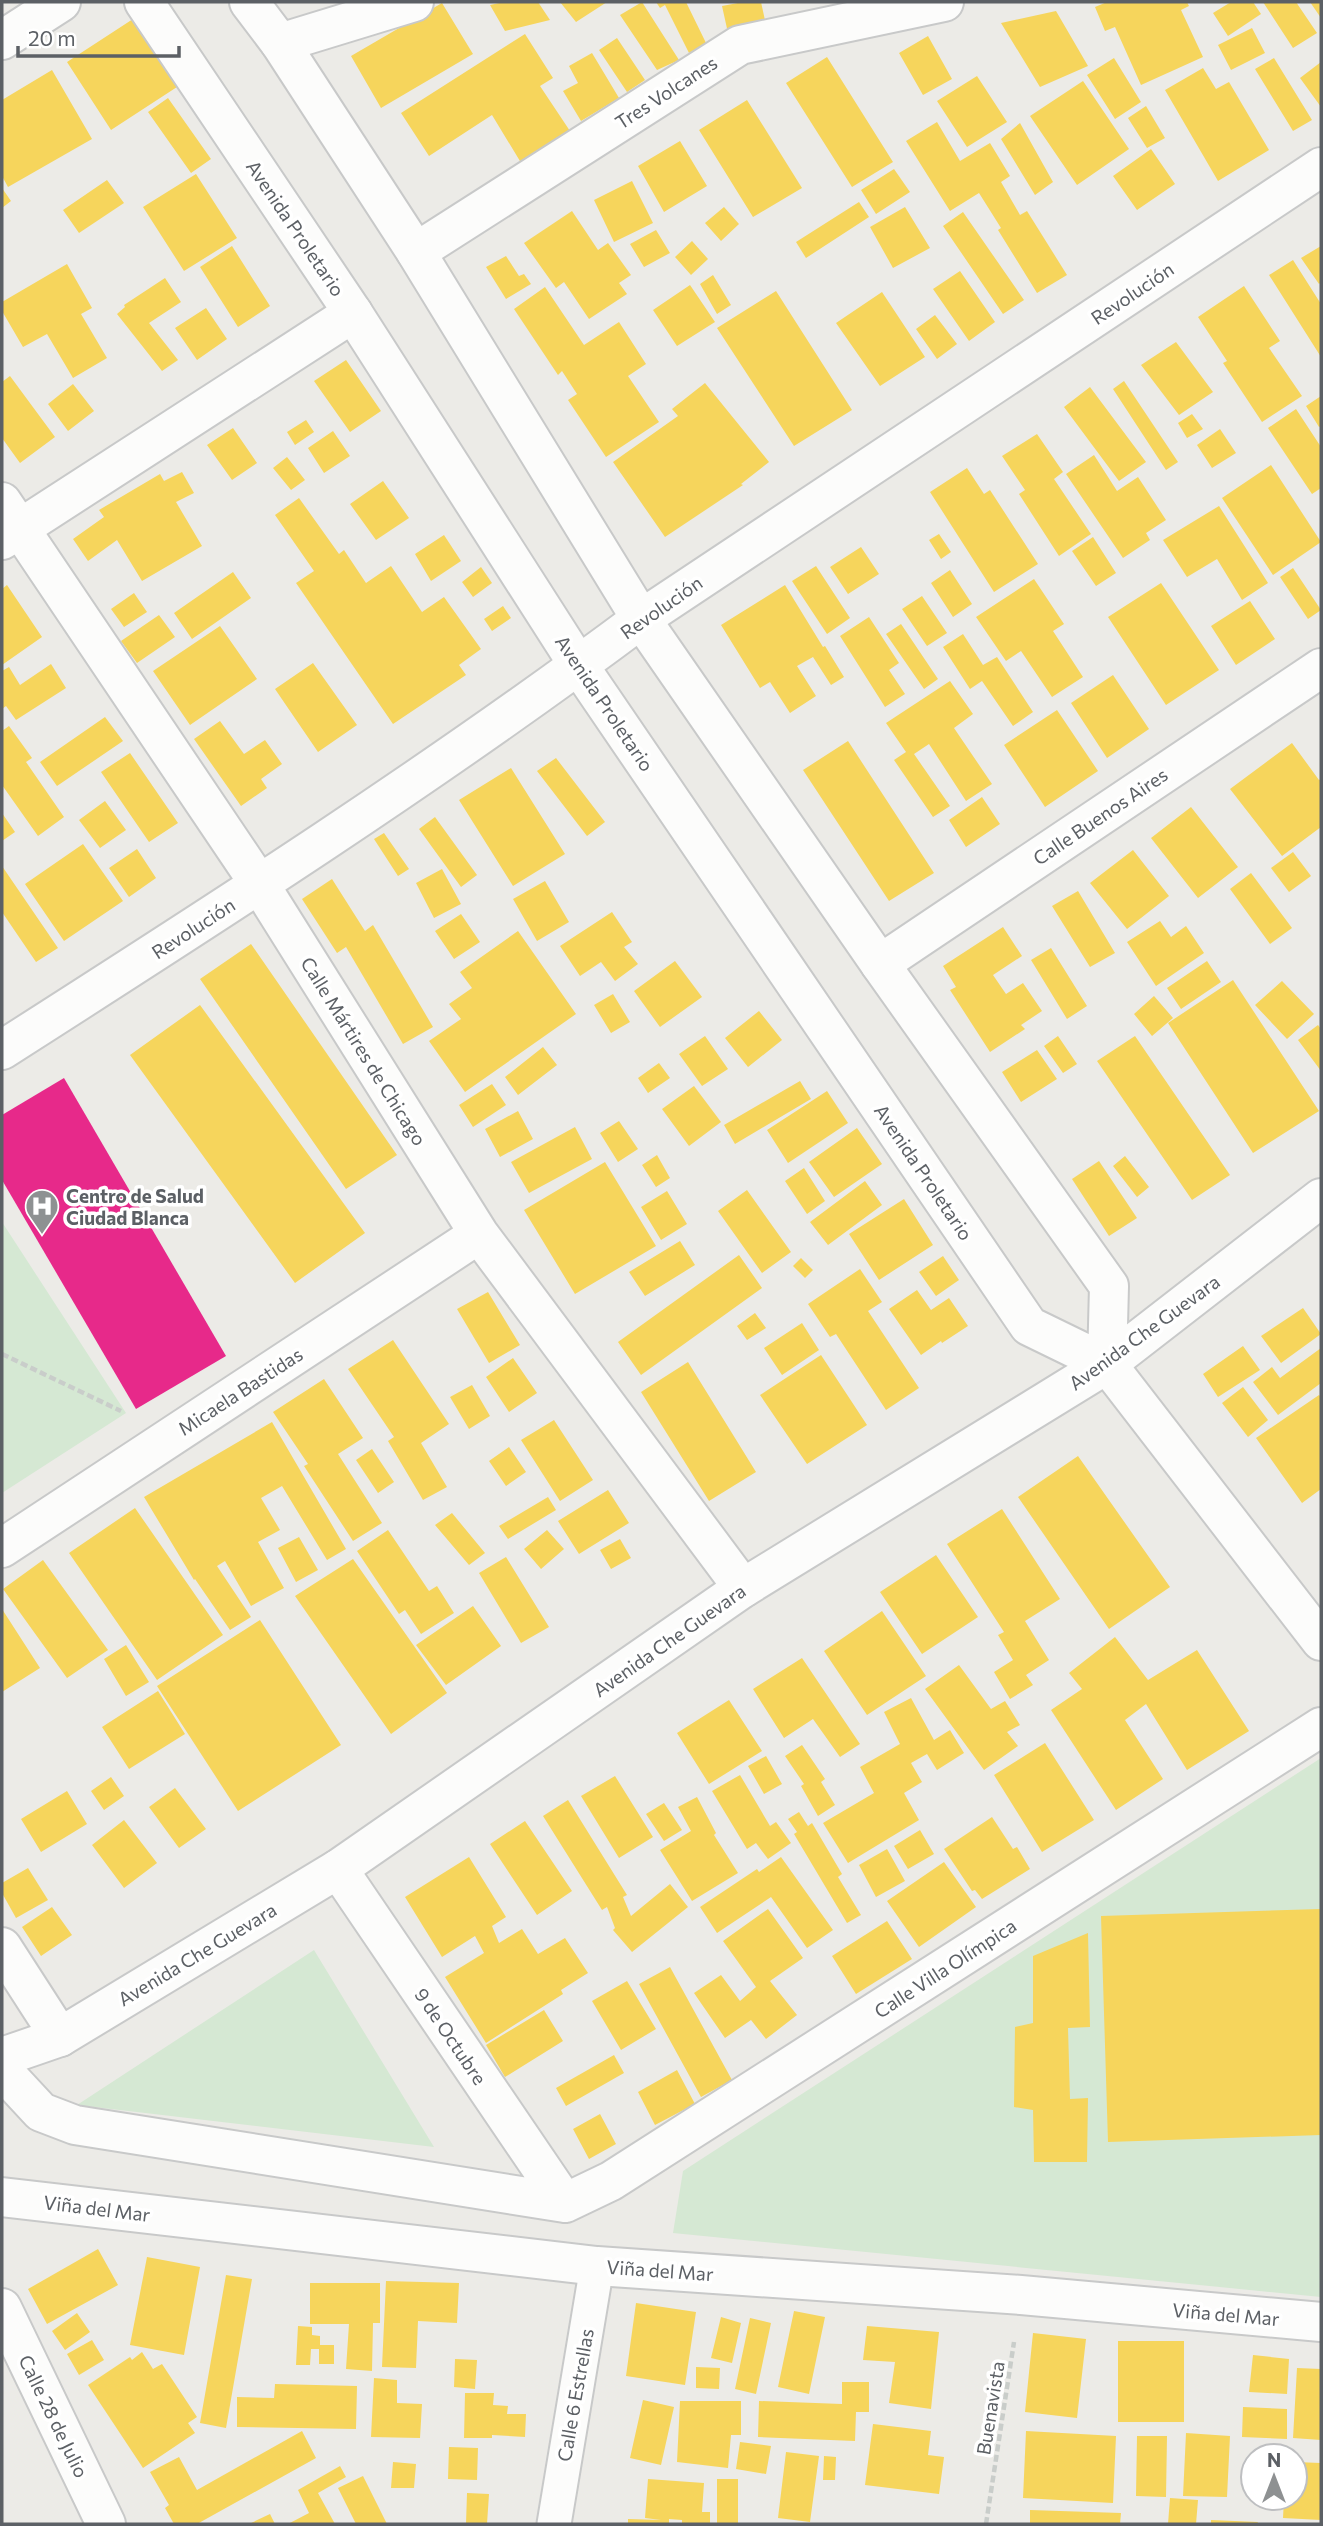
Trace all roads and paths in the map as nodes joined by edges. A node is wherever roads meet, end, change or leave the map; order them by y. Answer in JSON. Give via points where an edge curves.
{"nodes":[{"id":1,"x":61,"y":2,"type":"edge"},
{"id":2,"x":144,"y":2,"type":"edge"},
{"id":3,"x":249,"y":2,"type":"edge"},
{"id":4,"x":414,"y":2,"type":"edge"},
{"id":5,"x":944,"y":2,"type":"edge"},
{"id":6,"x":2,"y":40,"type":"edge"},
{"id":7,"x":280,"y":43,"type":"junction"},
{"id":8,"x":1321,"y":167,"type":"edge"},
{"id":9,"x":416,"y":252,"type":"junction"},
{"id":10,"x":353,"y":313,"type":"junction"},
{"id":11,"x":8,"y":523,"type":"edge"},
{"id":12,"x":641,"y":619,"type":"junction"},
{"id":13,"x":579,"y":666,"type":"junction"},
{"id":14,"x":1321,"y":668,"type":"edge"},
{"id":15,"x":260,"y":885,"type":"junction"},
{"id":16,"x":880,"y":964,"type":"junction"},
{"id":17,"x":2,"y":1050,"type":"edge"},
{"id":18,"x":1321,"y":1198,"type":"edge"},
{"id":19,"x":479,"y":1234,"type":"junction"},
{"id":20,"x":2,"y":1354,"type":"edge"},
{"id":21,"x":1107,"y":1364,"type":"junction"},
{"id":22,"x":152,"y":1448,"type":"junction"},
{"id":23,"x":2,"y":1548,"type":"edge"},
{"id":24,"x":743,"y":1588,"type":"junction"},
{"id":25,"x":1321,"y":1641,"type":"edge"},
{"id":26,"x":1321,"y":1727,"type":"edge"},
{"id":27,"x":338,"y":1869,"type":"junction"},
{"id":28,"x":2,"y":1947,"type":"edge"},
{"id":29,"x":61,"y":2037,"type":"junction"},
{"id":30,"x":2,"y":2057,"type":"edge"},
{"id":31,"x":2,"y":2070,"type":"edge"},
{"id":32,"x":2,"y":2197,"type":"edge"},
{"id":33,"x":565,"y":2203,"type":"junction"},
{"id":34,"x":597,"y":2266,"type":"junction"},
{"id":35,"x":1021,"y":2295,"type":"junction"},
{"id":36,"x":2,"y":2308,"type":"edge"},
{"id":37,"x":1321,"y":2322,"type":"edge"},
{"id":38,"x":106,"y":2524,"type":"edge"},
{"id":39,"x":554,"y":2524,"type":"edge"},
{"id":40,"x":986,"y":2524,"type":"edge"}],
"edges":[{"from":1,"to":6,"type":"street"},
{"from":2,"to":10,"type":"street","name":"Avenida Proletario"},
{"from":3,"to":7,"type":"street"},
{"from":4,"to":7,"type":"street"},
{"from":5,"to":9,"type":"street","name":"Tres Volcanes","via":[[740,44]]},
{"from":7,"to":9,"type":"street"},
{"from":8,"to":12,"type":"street","name":"Revolución"},
{"from":9,"to":12,"type":"street"},
{"from":10,"to":11,"type":"street"},
{"from":10,"to":13,"type":"street","name":"Avenida Proletario"},
{"from":11,"to":15,"type":"street","name":"Calle Mártires de Chicago"},
{"from":12,"to":13,"type":"street","name":"Revolución"},
{"from":12,"to":16,"type":"street"},
{"from":13,"to":15,"type":"street","name":"Revolución"},
{"from":13,"to":21,"type":"street","name":"Avenida Proletario","via":[[1029,1326]]},
{"from":14,"to":16,"type":"street","name":"Calle Buenos Aires"},
{"from":15,"to":17,"type":"street","name":"Revolución"},
{"from":15,"to":19,"type":"street","name":"Calle Mártires de Chicago"},
{"from":16,"to":21,"type":"street","via":[[1109,1286]]},
{"from":18,"to":21,"type":"street","name":"Avenida Che Guevara"},
{"from":19,"to":22,"type":"street","name":"Micaela Bastidas"},
{"from":19,"to":24,"type":"street","name":"Calle Mártires de Chicago"},
{"from":20,"to":22,"type":"path","via":[[126,1413]]},
{"from":21,"to":24,"type":"street","name":"Avenida Che Guevara"},
{"from":21,"to":25,"type":"street","name":"Avenida Proletario"},
{"from":22,"to":23,"type":"street","name":"Micaela Bastidas"},
{"from":24,"to":27,"type":"street","name":"Avenida Che Guevara"},
{"from":26,"to":33,"type":"street","name":"Calle Villa Olímpica","via":[[611,2181]]},
{"from":27,"to":29,"type":"street","name":"Avenida Che Guevara"},
{"from":27,"to":33,"type":"street","name":"9 de Octubre"},
{"from":28,"to":29,"type":"street"},
{"from":29,"to":30,"type":"street","name":"Avenida Che Guevara"},
{"from":31,"to":33,"type":"street","via":[[41,2112],[75,2125]]},
{"from":32,"to":34,"type":"street","name":"Viña del Mar"},
{"from":34,"to":35,"type":"street","name":"Viña del Mar"},
{"from":34,"to":39,"type":"street","name":"Calle 6 Estrellas"},
{"from":35,"to":37,"type":"street","name":"Viña del Mar"},
{"from":35,"to":40,"type":"path","name":"Buenavista"},
{"from":36,"to":38,"type":"street","name":"Calle 28 de Julio"}]}
